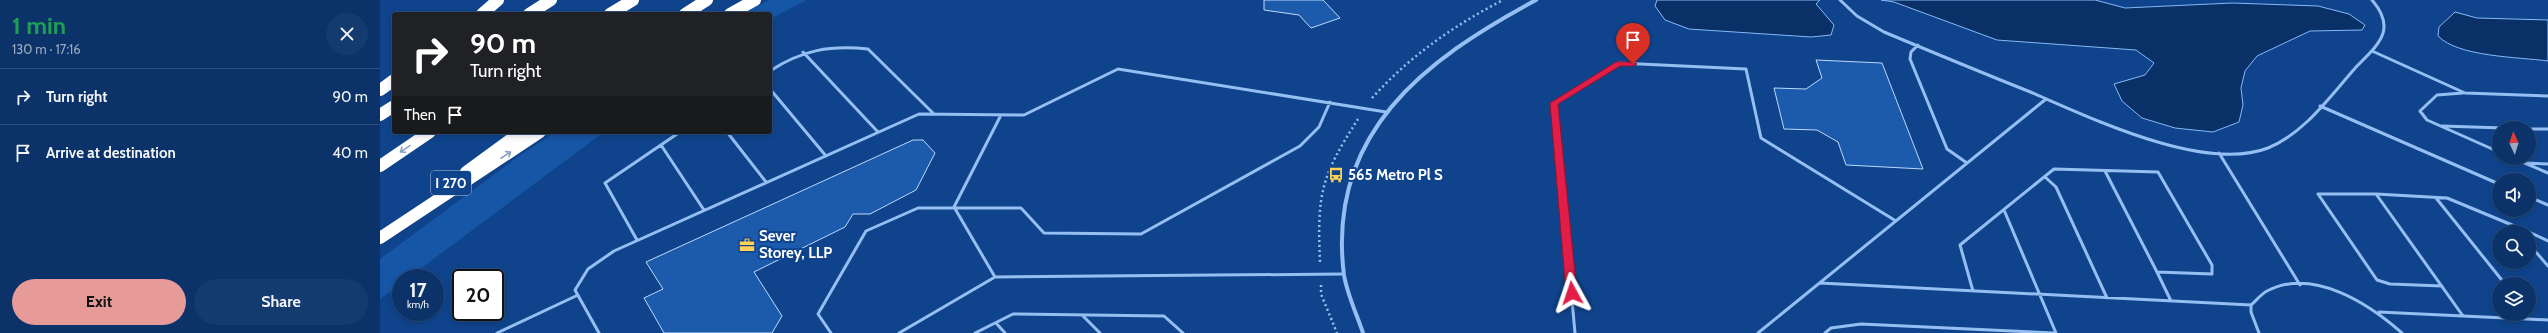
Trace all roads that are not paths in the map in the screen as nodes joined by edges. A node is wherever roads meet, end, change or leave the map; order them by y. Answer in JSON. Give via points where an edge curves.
{"nodes":[{"id":1,"x":498,"y":0,"type":"edge"},
{"id":2,"x":551,"y":0,"type":"edge"},
{"id":3,"x":633,"y":0,"type":"edge"},
{"id":4,"x":707,"y":0,"type":"edge"},
{"id":5,"x":755,"y":0,"type":"edge"},
{"id":6,"x":1536,"y":0,"type":"edge"},
{"id":7,"x":1840,"y":0,"type":"edge"},
{"id":8,"x":2372,"y":0,"type":"edge"},
{"id":9,"x":484,"y":12,"type":"edge"},
{"id":10,"x":532,"y":12,"type":"edge"},
{"id":11,"x":613,"y":12,"type":"edge"},
{"id":12,"x":688,"y":12,"type":"edge"},
{"id":13,"x":734,"y":12,"type":"edge"},
{"id":14,"x":1918,"y":45,"type":"junction"},
{"id":15,"x":2372,"y":51,"type":"junction"},
{"id":16,"x":803,"y":52,"type":"junction"},
{"id":17,"x":772,"y":70,"type":"edge"},
{"id":18,"x":392,"y":81,"type":"edge"},
{"id":19,"x":380,"y":90,"type":"edge"},
{"id":20,"x":772,"y":91,"type":"edge"},
{"id":21,"x":2465,"y":93,"type":"junction"},
{"id":22,"x":2548,"y":96,"type":"edge"},
{"id":23,"x":2046,"y":99,"type":"junction"},
{"id":24,"x":1330,"y":102,"type":"junction"},
{"id":25,"x":2320,"y":106,"type":"junction"},
{"id":26,"x":392,"y":107,"type":"edge"},
{"id":27,"x":1386,"y":112,"type":"junction"},
{"id":28,"x":934,"y":114,"type":"junction"},
{"id":29,"x":380,"y":115,"type":"edge"},
{"id":30,"x":1001,"y":115,"type":"junction"},
{"id":31,"x":2440,"y":126,"type":"junction"},
{"id":32,"x":2492,"y":128,"type":"edge"},
{"id":33,"x":2536,"y":129,"type":"edge"},
{"id":34,"x":2548,"y":129,"type":"edge"},
{"id":35,"x":878,"y":132,"type":"junction"},
{"id":36,"x":427,"y":134,"type":"edge"},
{"id":37,"x":518,"y":134,"type":"edge"},
{"id":38,"x":537,"y":134,"type":"edge"},
{"id":39,"x":677,"y":134,"type":"edge"},
{"id":40,"x":729,"y":134,"type":"edge"},
{"id":41,"x":661,"y":145,"type":"junction"},
{"id":42,"x":2492,"y":149,"type":"edge"},
{"id":43,"x":2219,"y":153,"type":"junction"},
{"id":44,"x":826,"y":156,"type":"junction"},
{"id":45,"x":1968,"y":163,"type":"junction"},
{"id":46,"x":2536,"y":163,"type":"edge"},
{"id":47,"x":2548,"y":164,"type":"edge"},
{"id":48,"x":2530,"y":165,"type":"edge"},
{"id":49,"x":380,"y":166,"type":"edge"},
{"id":50,"x":2105,"y":171,"type":"junction"},
{"id":51,"x":2548,"y":173,"type":"edge"},
{"id":52,"x":2045,"y":177,"type":"junction"},
{"id":53,"x":2492,"y":181,"type":"edge"},
{"id":54,"x":766,"y":182,"type":"junction"},
{"id":55,"x":2376,"y":194,"type":"junction"},
{"id":56,"x":2436,"y":198,"type":"junction"},
{"id":57,"x":2536,"y":200,"type":"edge"},
{"id":58,"x":2548,"y":205,"type":"edge"},
{"id":59,"x":954,"y":207,"type":"junction"},
{"id":60,"x":704,"y":210,"type":"junction"},
{"id":61,"x":2004,"y":210,"type":"junction"},
{"id":62,"x":1896,"y":221,"type":"junction"},
{"id":63,"x":2512,"y":225,"type":"edge"},
{"id":64,"x":380,"y":233,"type":"edge"},
{"id":65,"x":2536,"y":235,"type":"edge"},
{"id":66,"x":380,"y":238,"type":"edge"},
{"id":67,"x":637,"y":240,"type":"junction"},
{"id":68,"x":2548,"y":241,"type":"edge"},
{"id":69,"x":2536,"y":252,"type":"edge"},
{"id":70,"x":2548,"y":266,"type":"edge"},
{"id":71,"x":2157,"y":272,"type":"junction"},
{"id":72,"x":1343,"y":274,"type":"junction"},
{"id":73,"x":995,"y":277,"type":"junction"},
{"id":74,"x":2499,"y":277,"type":"edge"},
{"id":75,"x":1820,"y":283,"type":"junction"},
{"id":76,"x":2300,"y":285,"type":"junction"},
{"id":77,"x":2442,"y":286,"type":"junction"},
{"id":78,"x":1973,"y":291,"type":"junction"},
{"id":79,"x":578,"y":295,"type":"junction"},
{"id":80,"x":2039,"y":295,"type":"junction"},
{"id":81,"x":2107,"y":298,"type":"junction"},
{"id":82,"x":2171,"y":302,"type":"junction"},
{"id":83,"x":2251,"y":305,"type":"junction"},
{"id":84,"x":2377,"y":312,"type":"junction"},
{"id":85,"x":1082,"y":315,"type":"junction"},
{"id":86,"x":2463,"y":316,"type":"junction"},
{"id":87,"x":2492,"y":317,"type":"edge"},
{"id":88,"x":2536,"y":319,"type":"edge"},
{"id":89,"x":2548,"y":320,"type":"edge"},
{"id":90,"x":996,"y":322,"type":"junction"},
{"id":91,"x":497,"y":333,"type":"edge"},
{"id":92,"x":599,"y":333,"type":"edge"},
{"id":93,"x":831,"y":333,"type":"edge"},
{"id":94,"x":902,"y":333,"type":"edge"},
{"id":95,"x":975,"y":333,"type":"edge"},
{"id":96,"x":1006,"y":333,"type":"edge"},
{"id":97,"x":1100,"y":333,"type":"edge"},
{"id":98,"x":1183,"y":333,"type":"edge"},
{"id":99,"x":1363,"y":333,"type":"edge"},
{"id":100,"x":1575,"y":333,"type":"edge"},
{"id":101,"x":1758,"y":333,"type":"edge"},
{"id":102,"x":1825,"y":333,"type":"edge"},
{"id":103,"x":2055,"y":333,"type":"edge"},
{"id":104,"x":2259,"y":333,"type":"edge"},
{"id":105,"x":2402,"y":333,"type":"edge"}],
"edges":[{"from":1,"to":9,"type":"highway"},
{"from":2,"to":10,"type":"highway"},
{"from":3,"to":11,"type":"highway"},
{"from":4,"to":12,"type":"highway"},
{"from":5,"to":13,"type":"highway"},
{"from":6,"to":27,"type":"street","via":[[1471,35],[1416,78]]},
{"from":7,"to":14,"type":"lane","via":[[1871,25]]},
{"from":8,"to":15,"type":"lane","via":[[2383,15],[2386,29],[2382,40]]},
{"from":14,"to":23,"type":"lane"},
{"from":14,"to":45,"type":"lane","via":[[1911,52],[1910,59],[1947,149]]},
{"from":15,"to":21,"type":"lane"},
{"from":15,"to":25,"type":"lane"},
{"from":16,"to":17,"type":"lane"},
{"from":16,"to":28,"type":"lane","via":[[829,47],[868,49]]},
{"from":16,"to":35,"type":"lane"},
{"from":18,"to":19,"type":"highway"},
{"from":20,"to":44,"type":"lane"},
{"from":21,"to":22,"type":"lane"},
{"from":21,"to":31,"type":"lane","via":[[2437,95],[2420,111],[2427,120]]},
{"from":23,"to":43,"type":"lane","via":[[2145,139],[2189,150]]},
{"from":23,"to":45,"type":"lane"},
{"from":24,"to":27,"type":"lane"},
{"from":24,"to":30,"type":"lane","via":[[1118,69],[1024,114]]},
{"from":24,"to":59,"type":"lane","via":[[1319,127],[1300,146],[1141,234],[1044,232],[1021,208]]},
{"from":25,"to":43,"type":"lane","via":[[2294,134],[2279,143],[2252,152]]},
{"from":25,"to":53,"type":"lane"},
{"from":26,"to":29,"type":"highway"},
{"from":27,"to":72,"type":"street","via":[[1368,139],[1344,196],[1340,233]]},
{"from":28,"to":30,"type":"lane"},
{"from":28,"to":35,"type":"lane","via":[[919,114]]},
{"from":30,"to":59,"type":"lane"},
{"from":31,"to":32,"type":"lane"},
{"from":31,"to":42,"type":"lane"},
{"from":33,"to":34,"type":"lane"},
{"from":35,"to":44,"type":"lane"},
{"from":36,"to":49,"type":"highway","one_way":true},
{"from":37,"to":64,"type":"highway","number":"I 270"},
{"from":66,"to":38,"type":"highway","one_way":true},
{"from":39,"to":41,"type":"lane"},
{"from":40,"to":54,"type":"lane"},
{"from":41,"to":60,"type":"lane"},
{"from":41,"to":67,"type":"lane","via":[[606,183]]},
{"from":43,"to":76,"type":"lane"},
{"from":44,"to":54,"type":"lane"},
{"from":45,"to":62,"type":"lane"},
{"from":46,"to":47,"type":"lane"},
{"from":48,"to":51,"type":"lane"},
{"from":50,"to":52,"type":"lane","via":[[2054,169]]},
{"from":50,"to":71,"type":"lane"},
{"from":50,"to":71,"type":"lane","via":[[2158,172],[2212,265],[2212,274]]},
{"from":52,"to":61,"type":"lane"},
{"from":52,"to":81,"type":"lane","via":[[2056,187]]},
{"from":54,"to":60,"type":"lane"},
{"from":55,"to":56,"type":"lane"},
{"from":55,"to":77,"type":"lane"},
{"from":55,"to":77,"type":"lane","via":[[2318,194],[2377,280],[2390,284]]},
{"from":56,"to":63,"type":"lane","via":[[2447,198]]},
{"from":56,"to":74,"type":"lane"},
{"from":57,"to":58,"type":"lane"},
{"from":59,"to":73,"type":"lane"},
{"from":59,"to":93,"type":"lane","via":[[918,208],[866,231],[818,314]]},
{"from":60,"to":67,"type":"lane"},
{"from":61,"to":78,"type":"lane","via":[[1960,245]]},
{"from":61,"to":80,"type":"lane"},
{"from":62,"to":75,"type":"lane"},
{"from":62,"to":100,"type":"lane","via":[[1761,138],[1746,69],[1619,63],[1554,103]]},
{"from":65,"to":68,"type":"lane"},
{"from":67,"to":79,"type":"lane","via":[[614,251],[588,269],[575,290]]},
{"from":69,"to":70,"type":"lane"},
{"from":71,"to":82,"type":"lane"},
{"from":72,"to":73,"type":"lane"},
{"from":72,"to":99,"type":"street"},
{"from":73,"to":94,"type":"lane"},
{"from":75,"to":78,"type":"lane"},
{"from":75,"to":101,"type":"lane"},
{"from":76,"to":83,"type":"lane","via":[[2288,284],[2269,289]]},
{"from":76,"to":84,"type":"lane","via":[[2337,292]]},
{"from":77,"to":86,"type":"lane"},
{"from":78,"to":80,"type":"lane"},
{"from":79,"to":91,"type":"lane"},
{"from":79,"to":92,"type":"lane"},
{"from":80,"to":81,"type":"lane"},
{"from":80,"to":103,"type":"lane"},
{"from":81,"to":82,"type":"lane"},
{"from":82,"to":83,"type":"lane"},
{"from":83,"to":104,"type":"lane"},
{"from":84,"to":86,"type":"lane"},
{"from":84,"to":105,"type":"lane"},
{"from":85,"to":90,"type":"lane","via":[[1013,314]]},
{"from":85,"to":97,"type":"lane"},
{"from":85,"to":98,"type":"lane","via":[[1164,316]]},
{"from":86,"to":87,"type":"lane"},
{"from":88,"to":89,"type":"lane"},
{"from":90,"to":95,"type":"lane"},
{"from":90,"to":96,"type":"lane"},
{"from":102,"to":103,"type":"lane","via":[[1831,328],[1861,324]]}]}
